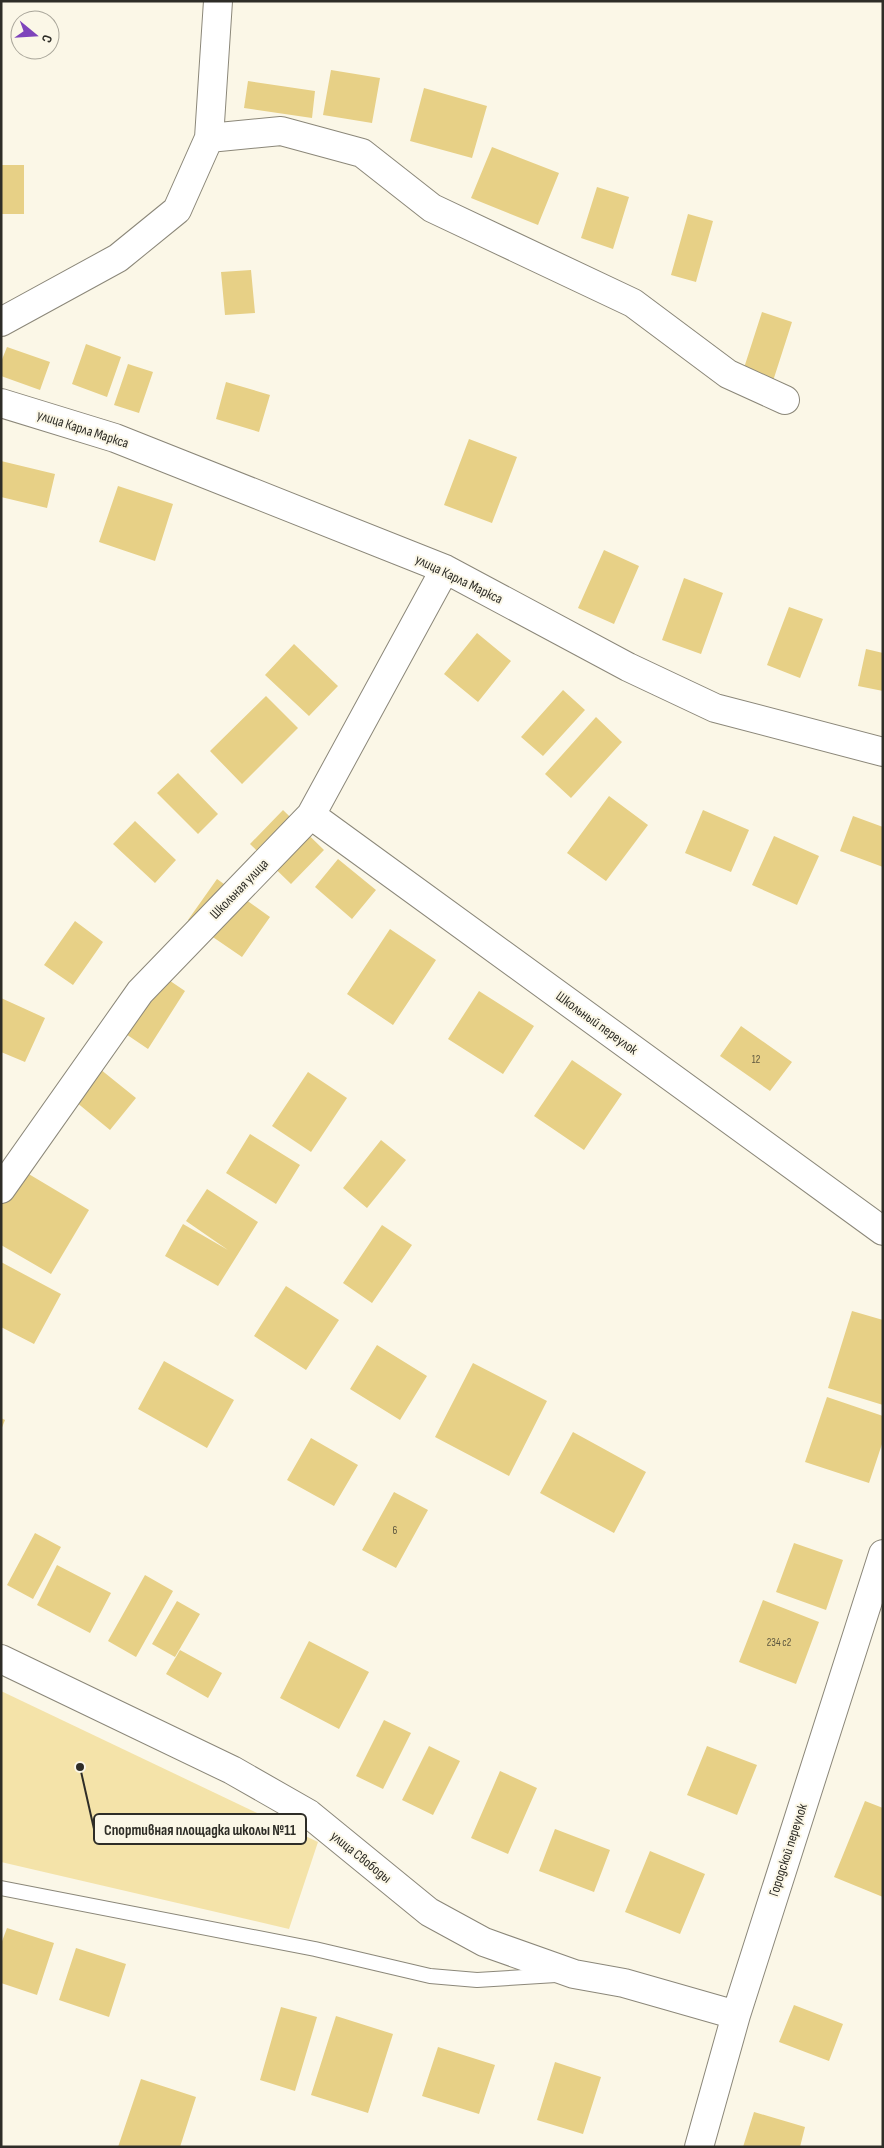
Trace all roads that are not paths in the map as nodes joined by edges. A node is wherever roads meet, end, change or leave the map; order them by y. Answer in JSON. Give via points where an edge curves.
{"nodes":[{"id":1,"x":218,"y":1,"type":"edge"},
{"id":2,"x":209,"y":138,"type":"junction"},
{"id":3,"x":1,"y":322,"type":"edge"},
{"id":4,"x":785,"y":400,"type":"dead end"},
{"id":5,"x":1,"y":403,"type":"edge"},
{"id":6,"x":445,"y":569,"type":"junction"},
{"id":7,"x":883,"y":752,"type":"edge"},
{"id":8,"x":311,"y":815,"type":"junction"},
{"id":9,"x":1,"y":1189,"type":"edge"},
{"id":10,"x":883,"y":1231,"type":"edge"},
{"id":11,"x":883,"y":1554,"type":"edge"},
{"id":12,"x":1,"y":1659,"type":"edge"},
{"id":13,"x":1,"y":1888,"type":"edge"},
{"id":14,"x":574,"y":1974,"type":"junction"},
{"id":15,"x":736,"y":2015,"type":"junction"},
{"id":16,"x":700,"y":2147,"type":"edge"}],
"edges":[{"from":1,"to":2,"type":"street"},
{"from":2,"to":3,"type":"street","via":[[177,210],[118,258]]},
{"from":2,"to":4,"type":"street","via":[[281,131],[362,153],[432,208],[634,302],[728,374]]},
{"from":5,"to":6,"type":"street","name":"улица Карла Маркса","via":[[115,438]]},
{"from":6,"to":7,"type":"street","name":"улица Карла Маркса","via":[[628,667],[716,708]]},
{"from":6,"to":8,"type":"street","name":"Школьная улица"},
{"from":8,"to":9,"type":"street","name":"Школьная улица","via":[[140,992]]},
{"from":8,"to":10,"type":"street","name":"Школьный переулок"},
{"from":11,"to":15,"type":"street","name":"Городской переулок"},
{"from":12,"to":14,"type":"street","name":"улица Свободы","via":[[232,1770],[309,1814],[429,1912],[484,1942]]},
{"from":13,"to":14,"type":"lane","via":[[430,1976],[477,1980]]},
{"from":14,"to":15,"type":"street","name":"улица Свободы","via":[[624,1983]]},
{"from":15,"to":16,"type":"street","name":"Городской переулок"}]}
